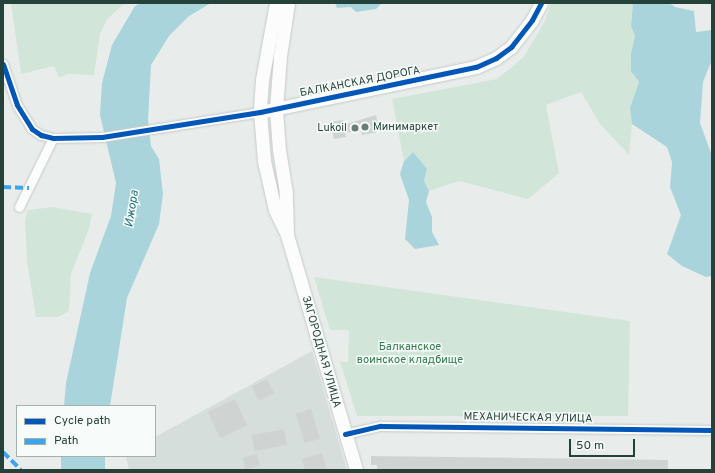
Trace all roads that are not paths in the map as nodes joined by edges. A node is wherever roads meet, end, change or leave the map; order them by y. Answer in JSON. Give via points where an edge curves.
{"nodes":[{"id":1,"x":276,"y":3,"type":"edge"},
{"id":2,"x":288,"y":3,"type":"edge"},
{"id":3,"x":541,"y":3,"type":"edge"},
{"id":4,"x":3,"y":64,"type":"edge"},
{"id":5,"x":276,"y":109,"type":"junction"},
{"id":6,"x":260,"y":112,"type":"junction"},
{"id":7,"x":53,"y":138,"type":"junction"},
{"id":8,"x":19,"y":207,"type":"dead end"},
{"id":9,"x":287,"y":235,"type":"junction"},
{"id":10,"x":712,"y":430,"type":"edge"},
{"id":11,"x":345,"y":434,"type":"junction"},
{"id":12,"x":356,"y":470,"type":"edge"}],
"edges":[{"from":1,"to":6,"type":"main road","name":"ЗАГОРОДНАЯ УЛИЦА","via":[[264,56]]},
{"from":2,"to":5,"type":"main road","name":"ЗАГОРОДНАЯ УЛИЦА"},
{"from":3,"to":5,"type":"main road","name":"БАЛКАНСКАЯ ДОРОГА","via":[[532,20],[511,47],[496,58],[476,67]]},
{"from":4,"to":7,"type":"street","via":[[17,105],[32,129]]},
{"from":5,"to":6,"type":"main road","name":"БАЛКАНСКАЯ ДОРОГА"},
{"from":5,"to":9,"type":"main road","name":"ЗАГОРОДНАЯ УЛИЦА","via":[[286,193]]},
{"from":6,"to":7,"type":"street","name":"БАЛКАНСКАЯ ДОРОГА","via":[[102,137]]},
{"from":6,"to":9,"type":"main road","name":"ЗАГОРОДНАЯ УЛИЦА","via":[[269,191]]},
{"from":7,"to":8,"type":"street"},
{"from":9,"to":11,"type":"main road","name":"ЗАГОРОДНАЯ УЛИЦА"},
{"from":10,"to":11,"type":"street","name":"МЕХАНИЧЕСКАЯ УЛИЦА","via":[[381,426]]},
{"from":11,"to":12,"type":"main road","name":"ЗАГОРОДНАЯ УЛИЦА"}]}
